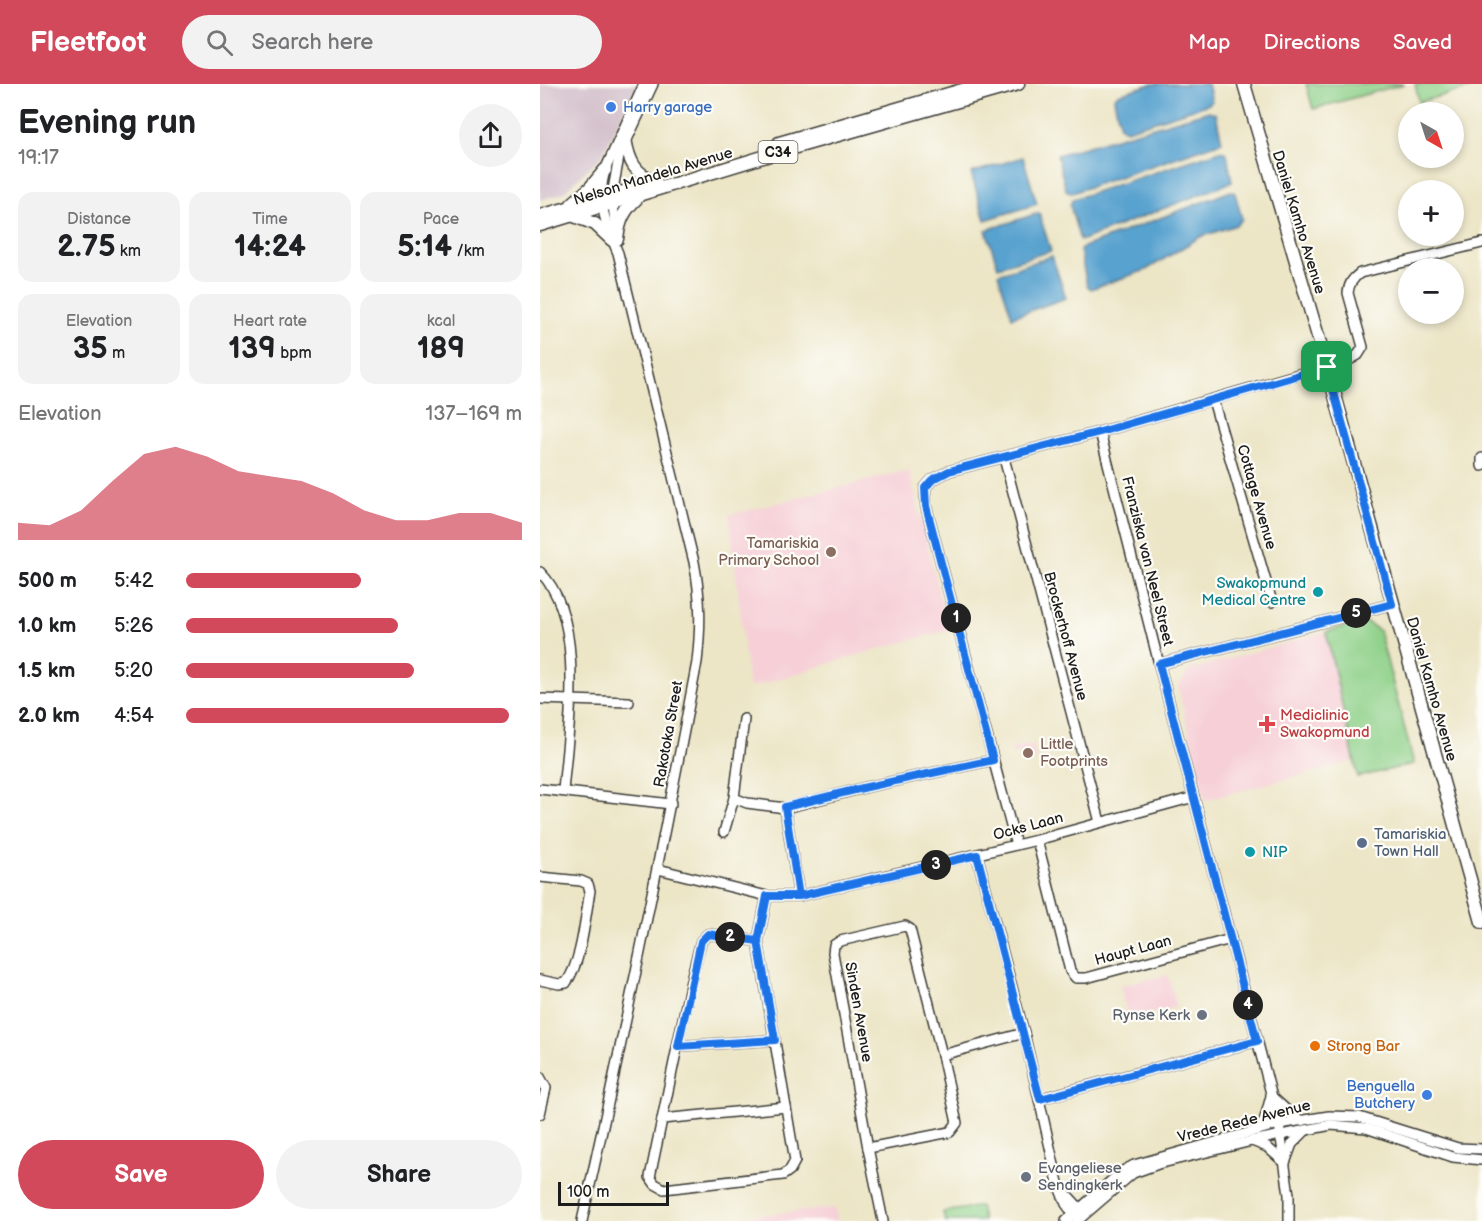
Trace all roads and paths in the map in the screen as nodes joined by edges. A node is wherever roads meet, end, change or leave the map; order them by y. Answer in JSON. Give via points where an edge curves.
{"nodes":[{"id":1,"x":644,"y":84,"type":"edge"},
{"id":2,"x":653,"y":84,"type":"edge"},
{"id":3,"x":982,"y":84,"type":"edge"},
{"id":4,"x":1018,"y":84,"type":"edge"},
{"id":5,"x":1244,"y":84,"type":"edge"},
{"id":6,"x":626,"y":139,"type":"junction"},
{"id":7,"x":605,"y":170,"type":"junction"},
{"id":8,"x":656,"y":182,"type":"junction"},
{"id":9,"x":640,"y":195,"type":"junction"},
{"id":10,"x":606,"y":201,"type":"junction"},
{"id":11,"x":569,"y":213,"type":"junction"},
{"id":12,"x":540,"y":216,"type":"edge"},
{"id":13,"x":540,"y":225,"type":"edge"},
{"id":14,"x":615,"y":240,"type":"junction"},
{"id":15,"x":1482,"y":243,"type":"edge"},
{"id":16,"x":1327,"y":367,"type":"junction"},
{"id":17,"x":1213,"y":400,"type":"junction"},
{"id":18,"x":1100,"y":432,"type":"junction"},
{"id":19,"x":1004,"y":458,"type":"junction"},
{"id":20,"x":1482,"y":458,"type":"edge"},
{"id":21,"x":1482,"y":466,"type":"edge"},
{"id":22,"x":540,"y":572,"type":"edge"},
{"id":23,"x":1272,"y":602,"type":"dead end"},
{"id":24,"x":1392,"y":604,"type":"junction"},
{"id":25,"x":1159,"y":664,"type":"junction"},
{"id":26,"x":540,"y":699,"type":"edge"},
{"id":27,"x":570,"y":701,"type":"junction"},
{"id":28,"x":628,"y":702,"type":"dead end"},
{"id":29,"x":744,"y":719,"type":"dead end"},
{"id":30,"x":993,"y":760,"type":"junction"},
{"id":31,"x":540,"y":789,"type":"edge"},
{"id":32,"x":563,"y":791,"type":"junction"},
{"id":33,"x":1194,"y":797,"type":"junction"},
{"id":34,"x":734,"y":798,"type":"junction"},
{"id":35,"x":671,"y":804,"type":"junction"},
{"id":36,"x":785,"y":807,"type":"junction"},
{"id":37,"x":1100,"y":822,"type":"junction"},
{"id":38,"x":724,"y":832,"type":"dead end"},
{"id":39,"x":1037,"y":840,"type":"junction"},
{"id":40,"x":1016,"y":845,"type":"junction"},
{"id":41,"x":977,"y":855,"type":"junction"},
{"id":42,"x":658,"y":869,"type":"junction"},
{"id":43,"x":540,"y":877,"type":"edge"},
{"id":44,"x":767,"y":896,"type":"junction"},
{"id":45,"x":799,"y":896,"type":"junction"},
{"id":46,"x":1482,"y":922,"type":"edge"},
{"id":47,"x":1232,"y":939,"type":"junction"},
{"id":48,"x":758,"y":941,"type":"junction"},
{"id":49,"x":540,"y":980,"type":"edge"},
{"id":50,"x":1024,"y":1033,"type":"junction"},
{"id":51,"x":775,"y":1040,"type":"junction"},
{"id":52,"x":1257,"y":1041,"type":"junction"},
{"id":53,"x":678,"y":1046,"type":"junction"},
{"id":54,"x":942,"y":1055,"type":"junction"},
{"id":55,"x":540,"y":1077,"type":"edge"},
{"id":56,"x":1271,"y":1096,"type":"junction"},
{"id":57,"x":1040,"y":1099,"type":"junction"},
{"id":58,"x":786,"y":1107,"type":"junction"},
{"id":59,"x":540,"y":1114,"type":"edge"},
{"id":60,"x":662,"y":1119,"type":"junction"},
{"id":61,"x":1304,"y":1125,"type":"junction"},
{"id":62,"x":1280,"y":1129,"type":"junction"},
{"id":63,"x":1257,"y":1131,"type":"junction"},
{"id":64,"x":1252,"y":1141,"type":"junction"},
{"id":65,"x":868,"y":1148,"type":"junction"},
{"id":66,"x":1482,"y":1149,"type":"edge"},
{"id":67,"x":1482,"y":1160,"type":"edge"},
{"id":68,"x":1285,"y":1163,"type":"junction"},
{"id":69,"x":1063,"y":1190,"type":"junction"},
{"id":70,"x":1095,"y":1195,"type":"junction"},
{"id":71,"x":1076,"y":1216,"type":"edge"},
{"id":72,"x":582,"y":1221,"type":"edge"},
{"id":73,"x":884,"y":1221,"type":"edge"},
{"id":74,"x":1289,"y":1221,"type":"edge"}],
"edges":[{"from":1,"to":7,"type":"street","name":"Rakotoka Street"},
{"from":2,"to":6,"type":"street","name":"Rakotoka Street"},
{"from":3,"to":8,"type":"main road","name":"Nelson Mandela Avenue","number":"C34"},
{"from":4,"to":9,"type":"main road","name":"Nelson Mandela Avenue","number":"C34"},
{"from":5,"to":16,"type":"main road","name":"Daniel Kamho Avenue"},
{"from":6,"to":8,"type":"main road","via":[[632,166],[640,175]]},
{"from":6,"to":10,"type":"street","name":"Rakotoka Street"},
{"from":7,"to":10,"type":"street","name":"Rakotoka Street","via":[[601,182]]},
{"from":7,"to":11,"type":"main road"},
{"from":8,"to":10,"type":"main road","name":"Nelson Mandela Avenue","number":"C34"},
{"from":9,"to":10,"type":"main road","name":"Nelson Mandela Avenue","number":"C34"},
{"from":9,"to":14,"type":"main road","via":[[623,213]]},
{"from":10,"to":11,"type":"main road","name":"Nelson Mandela Avenue","number":"C34"},
{"from":10,"to":14,"type":"street","name":"Rakotoka Street"},
{"from":11,"to":12,"type":"main road","name":"Nelson Mandela Avenue","number":"C34"},
{"from":11,"to":13,"type":"main road","name":"Nelson Mandela Avenue","number":"C34"},
{"from":11,"to":14,"type":"main road","via":[[595,224]]},
{"from":14,"to":35,"type":"street","name":"Rakotoka Street","via":[[700,598],[697,662]]},
{"from":15,"to":16,"type":"street","via":[[1360,273],[1348,285],[1348,294],[1363,347],[1352,359]]},
{"from":16,"to":17,"type":"street"},
{"from":16,"to":24,"type":"main road","name":"Daniel Kamho Avenue"},
{"from":17,"to":18,"type":"street"},
{"from":17,"to":23,"type":"street","name":"Cottage Avenue"},
{"from":18,"to":19,"type":"street"},
{"from":18,"to":25,"type":"street","name":"Franziska van Neel Street"},
{"from":19,"to":30,"type":"street","via":[[949,471],[925,488],[926,506]]},
{"from":19,"to":37,"type":"street","name":"Brockerhoff Avenue"},
{"from":20,"to":21,"type":"street"},
{"from":22,"to":27,"type":"street","via":[[557,599],[570,640]]},
{"from":24,"to":25,"type":"street"},
{"from":24,"to":46,"type":"main road","name":"Daniel Kamho Avenue"},
{"from":25,"to":33,"type":"street","name":"Franziska van Neel Street"},
{"from":26,"to":27,"type":"street"},
{"from":27,"to":28,"type":"street"},
{"from":27,"to":32,"type":"street"},
{"from":29,"to":34,"type":"street"},
{"from":30,"to":36,"type":"street"},
{"from":30,"to":40,"type":"street"},
{"from":31,"to":32,"type":"street"},
{"from":32,"to":35,"type":"street"},
{"from":33,"to":37,"type":"street","name":"Ocks Laan"},
{"from":33,"to":47,"type":"street","name":"Franziska van Neel Street"},
{"from":34,"to":36,"type":"street"},
{"from":34,"to":38,"type":"street"},
{"from":35,"to":42,"type":"street","name":"Rakotoka Street"},
{"from":36,"to":45,"type":"street"},
{"from":37,"to":39,"type":"street","name":"Ocks Laan"},
{"from":39,"to":40,"type":"street","name":"Ocks Laan"},
{"from":39,"to":47,"type":"street","name":"Haupt Laan","via":[[1070,971],[1076,978]]},
{"from":40,"to":41,"type":"street","name":"Ocks Laan"},
{"from":41,"to":45,"type":"street","name":"Ocks Laan"},
{"from":41,"to":50,"type":"street"},
{"from":42,"to":44,"type":"street","name":"Ocks Laan"},
{"from":42,"to":72,"type":"street","name":"Rakotoka Street"},
{"from":43,"to":49,"type":"street","via":[[581,881],[588,884],[590,891],[571,976],[566,983],[559,984]]},
{"from":44,"to":45,"type":"street","name":"Ocks Laan"},
{"from":44,"to":48,"type":"street"},
{"from":47,"to":52,"type":"street","name":"Franziska van Neel Street"},
{"from":48,"to":51,"type":"street"},
{"from":48,"to":53,"type":"street","via":[[708,934],[701,941]]},
{"from":50,"to":54,"type":"street"},
{"from":50,"to":57,"type":"street"},
{"from":51,"to":53,"type":"street"},
{"from":51,"to":58,"type":"street"},
{"from":52,"to":56,"type":"street","name":"Franziska van Neel Street"},
{"from":52,"to":57,"type":"street"},
{"from":53,"to":60,"type":"street"},
{"from":54,"to":65,"type":"street","name":"Sinden Avenue","via":[[955,1128]]},
{"from":54,"to":65,"type":"street","name":"Sinden Avenue","via":[[910,929],[905,926],[834,945]]},
{"from":55,"to":59,"type":"street","via":[[546,1088]]},
{"from":56,"to":61,"type":"street"},
{"from":56,"to":62,"type":"street","name":"Franziska van Neel Street"},
{"from":56,"to":63,"type":"street","via":[[1264,1122]]},
{"from":57,"to":69,"type":"street"},
{"from":58,"to":60,"type":"street"},
{"from":58,"to":60,"type":"street","via":[[795,1161],[783,1175],[664,1189],[650,1177]]},
{"from":61,"to":62,"type":"street","name":"Vrede Rede Avenue"},
{"from":61,"to":66,"type":"street","name":"Vrede Rede Avenue","via":[[1329,1116],[1359,1117],[1458,1148]]},
{"from":61,"to":67,"type":"street","name":"Vrede Rede Avenue","via":[[1366,1128],[1453,1157]]},
{"from":61,"to":68,"type":"street"},
{"from":62,"to":63,"type":"street","name":"Vrede Rede Avenue"},
{"from":62,"to":64,"type":"street","name":"Vrede Rede Avenue"},
{"from":62,"to":68,"type":"street","name":"Franziska van Neel Street"},
{"from":63,"to":70,"type":"street","name":"Vrede Rede Avenue","via":[[1134,1165]]},
{"from":64,"to":68,"type":"street","via":[[1267,1147]]},
{"from":64,"to":71,"type":"street","name":"Vrede Rede Avenue","via":[[1133,1173]]},
{"from":65,"to":73,"type":"street","name":"Sinden Avenue"},
{"from":68,"to":74,"type":"street","name":"Franziska van Neel Street"},
{"from":69,"to":70,"type":"street","via":[[1080,1197]]},
{"from":69,"to":71,"type":"street","via":[[1066,1204]]},
{"from":70,"to":71,"type":"street","name":"Vrede Rede Avenue"}]}
